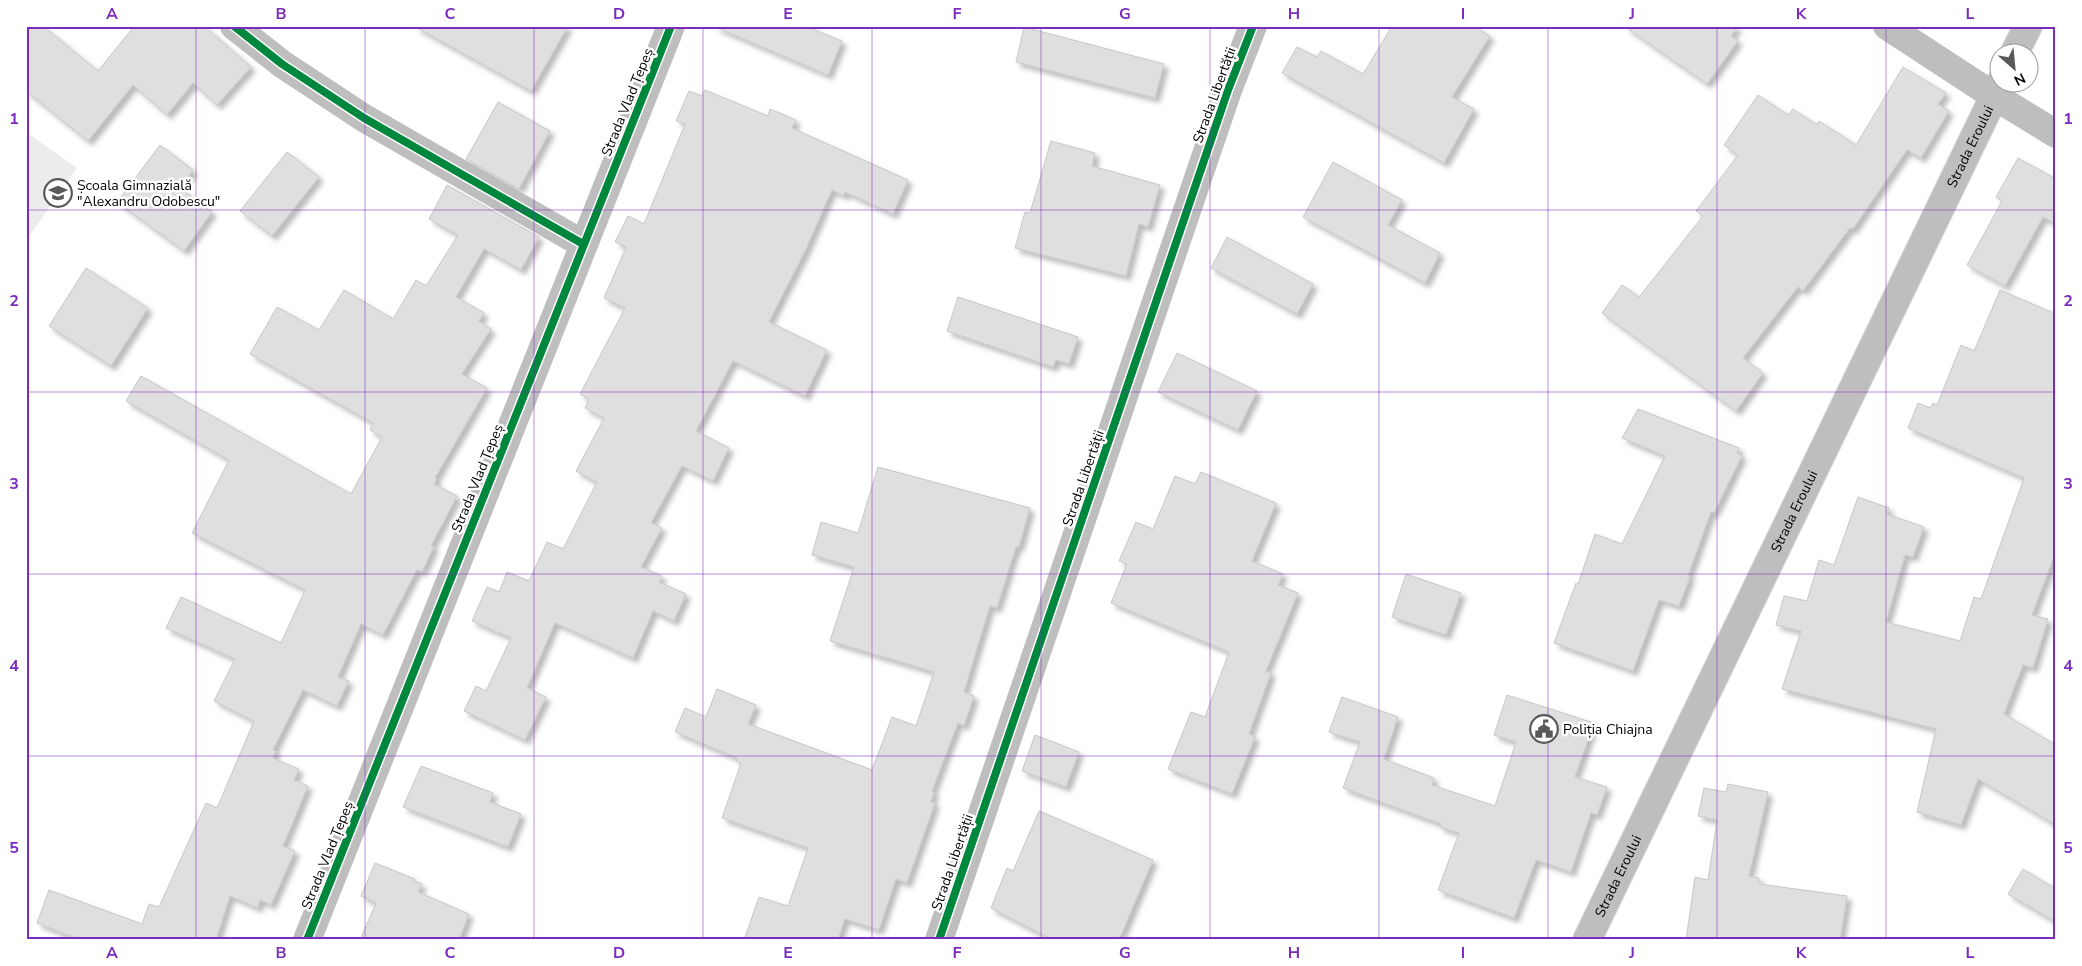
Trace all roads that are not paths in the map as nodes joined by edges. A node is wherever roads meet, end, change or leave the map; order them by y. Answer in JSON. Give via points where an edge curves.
{"nodes":[{"id":1,"x":234,"y":26,"type":"edge"},
{"id":2,"x":671,"y":26,"type":"edge"},
{"id":3,"x":1253,"y":26,"type":"edge"},
{"id":4,"x":1887,"y":26,"type":"edge"},
{"id":5,"x":2028,"y":26,"type":"edge"},
{"id":6,"x":2020,"y":42,"type":"edge"},
{"id":7,"x":1990,"y":85,"type":"edge"},
{"id":8,"x":1996,"y":92,"type":"edge"},
{"id":9,"x":2001,"y":92,"type":"edge"},
{"id":10,"x":2056,"y":134,"type":"edge"},
{"id":11,"x":584,"y":244,"type":"junction"},
{"id":12,"x":307,"y":940,"type":"edge"},
{"id":13,"x":939,"y":940,"type":"edge"},
{"id":14,"x":1587,"y":940,"type":"edge"}],
"edges":[{"from":1,"to":11,"type":"street","via":[[282,64],[364,118]]},
{"from":2,"to":11,"type":"street","name":"Strada Vlad Țepeș"},
{"from":3,"to":13,"type":"street","name":"Strada Libertății","via":[[1228,90]]},
{"from":4,"to":7,"type":"street"},
{"from":5,"to":6,"type":"street"},
{"from":8,"to":14,"type":"street","name":"Strada Eroului"},
{"from":9,"to":10,"type":"street"},
{"from":11,"to":12,"type":"street","name":"Strada Vlad Țepeș"}]}
